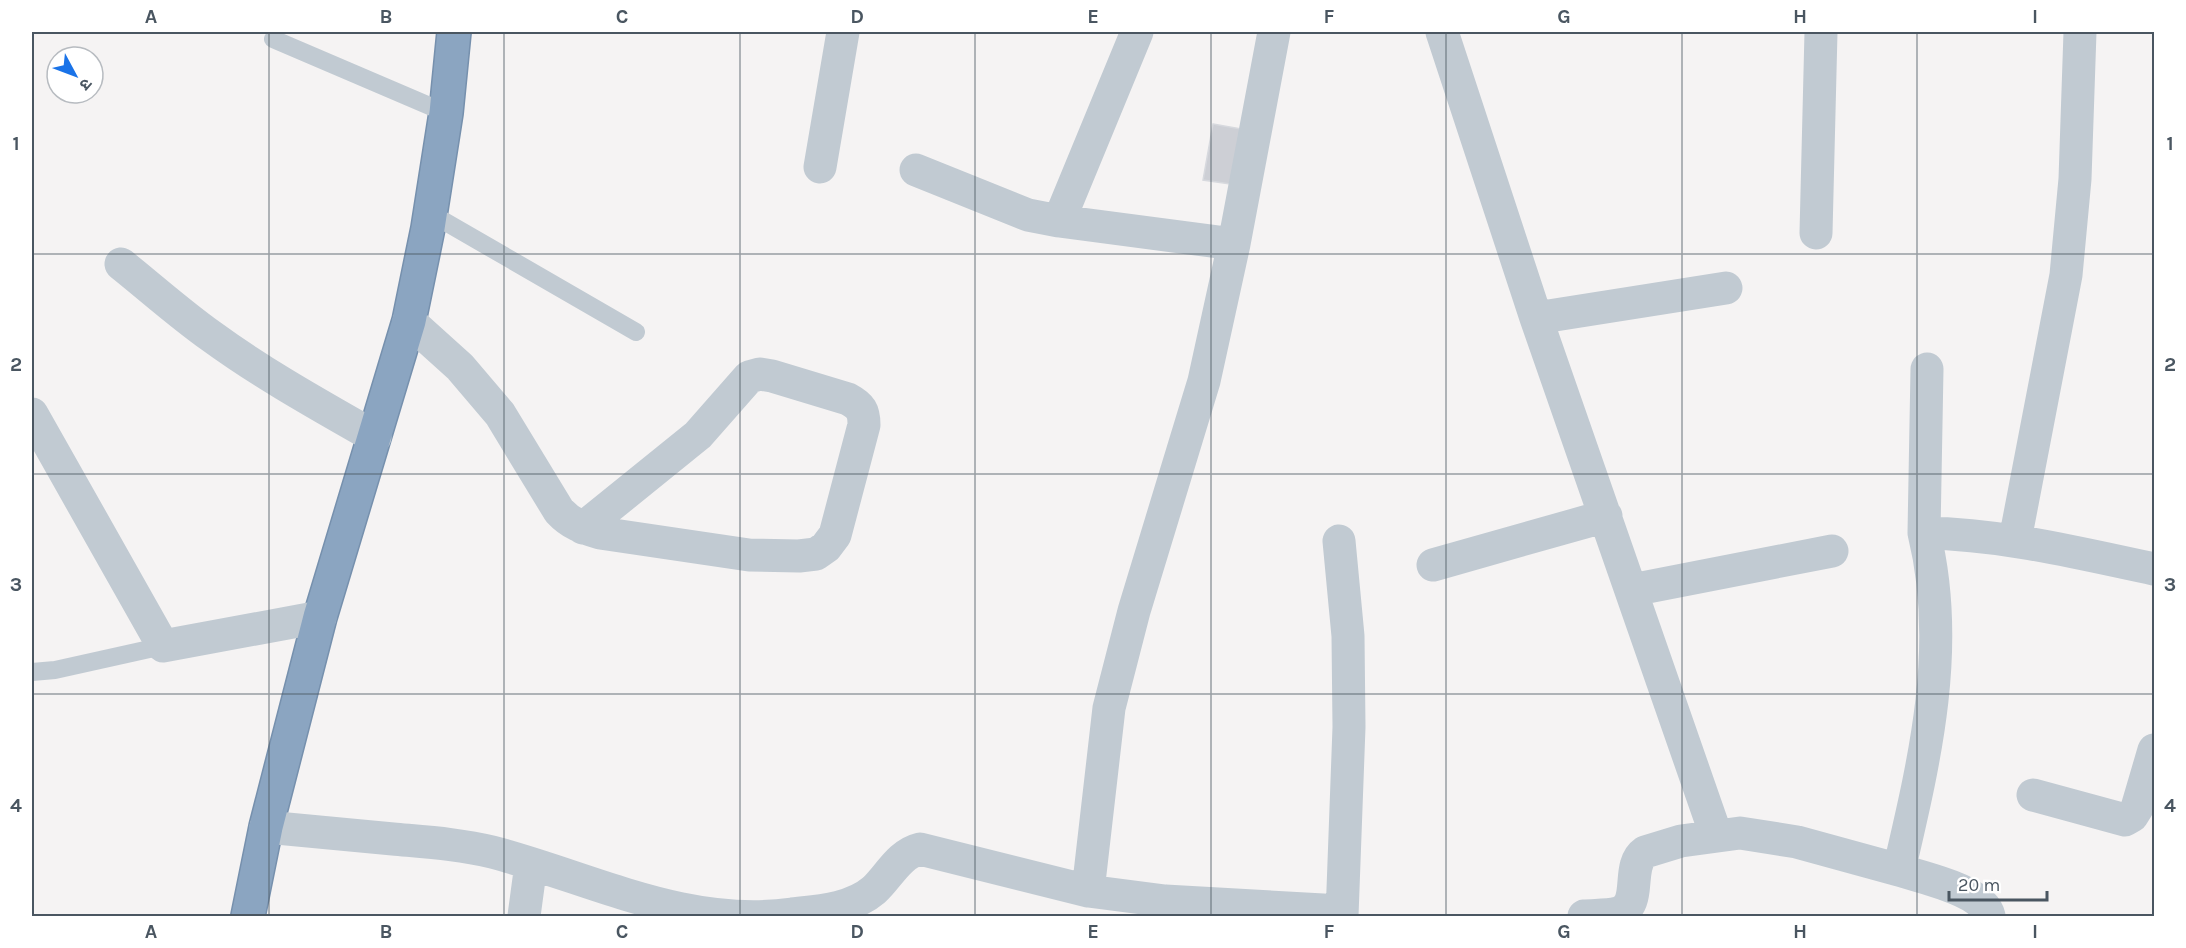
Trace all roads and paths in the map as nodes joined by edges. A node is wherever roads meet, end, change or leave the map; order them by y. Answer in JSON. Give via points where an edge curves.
{"nodes":[{"id":1,"x":454,"y":32,"type":"edge"},
{"id":2,"x":843,"y":32,"type":"edge"},
{"id":3,"x":1137,"y":32,"type":"edge"},
{"id":4,"x":1274,"y":32,"type":"edge"},
{"id":5,"x":1442,"y":32,"type":"edge"},
{"id":6,"x":1821,"y":32,"type":"edge"},
{"id":7,"x":2080,"y":32,"type":"edge"},
{"id":8,"x":273,"y":39,"type":"dead end"},
{"id":9,"x":446,"y":113,"type":"junction"},
{"id":10,"x":820,"y":167,"type":"dead end"},
{"id":11,"x":916,"y":170,"type":"dead end"},
{"id":12,"x":430,"y":213,"type":"junction"},
{"id":13,"x":1059,"y":221,"type":"junction"},
{"id":14,"x":1816,"y":233,"type":"dead end"},
{"id":15,"x":1234,"y":243,"type":"junction"},
{"id":16,"x":122,"y":264,"type":"dead end"},
{"id":17,"x":1726,"y":288,"type":"dead end"},
{"id":18,"x":1536,"y":318,"type":"junction"},
{"id":19,"x":409,"y":321,"type":"junction"},
{"id":20,"x":636,"y":332,"type":"dead end"},
{"id":21,"x":1927,"y":369,"type":"dead end"},
{"id":22,"x":32,"y":414,"type":"edge"},
{"id":23,"x":375,"y":436,"type":"junction"},
{"id":24,"x":1606,"y":516,"type":"junction"},
{"id":25,"x":583,"y":528,"type":"junction"},
{"id":26,"x":1924,"y":533,"type":"junction"},
{"id":27,"x":2014,"y":540,"type":"junction"},
{"id":28,"x":1339,"y":541,"type":"dead end"},
{"id":29,"x":1833,"y":551,"type":"dead end"},
{"id":30,"x":1433,"y":565,"type":"dead end"},
{"id":31,"x":2154,"y":569,"type":"edge"},
{"id":32,"x":1632,"y":590,"type":"junction"},
{"id":33,"x":320,"y":617,"type":"junction"},
{"id":34,"x":163,"y":646,"type":"junction"},
{"id":35,"x":32,"y":672,"type":"edge"},
{"id":36,"x":2154,"y":750,"type":"edge"},
{"id":37,"x":2033,"y":795,"type":"dead end"},
{"id":38,"x":266,"y":827,"type":"junction"},
{"id":39,"x":1716,"y":835,"type":"junction"},
{"id":40,"x":531,"y":864,"type":"junction"},
{"id":41,"x":1899,"y":870,"type":"junction"},
{"id":42,"x":1088,"y":891,"type":"junction"},
{"id":43,"x":1341,"y":914,"type":"edge"},
{"id":44,"x":248,"y":916,"type":"edge"},
{"id":45,"x":524,"y":916,"type":"edge"},
{"id":46,"x":1584,"y":916,"type":"edge"},
{"id":47,"x":1989,"y":916,"type":"edge"}],
"edges":[{"from":1,"to":9,"type":"highway"},
{"from":2,"to":10,"type":"street"},
{"from":3,"to":13,"type":"street"},
{"from":4,"to":15,"type":"street"},
{"from":5,"to":18,"type":"street"},
{"from":6,"to":14,"type":"street"},
{"from":7,"to":27,"type":"street","via":[[2075,179],[2066,275]]},
{"from":8,"to":9,"type":"lane"},
{"from":9,"to":12,"type":"highway"},
{"from":11,"to":13,"type":"street","via":[[997,204]]},
{"from":12,"to":19,"type":"highway"},
{"from":12,"to":20,"type":"lane"},
{"from":13,"to":15,"type":"street"},
{"from":15,"to":42,"type":"street","via":[[1204,381],[1108,708]]},
{"from":16,"to":23,"type":"street","via":[[238,355]]},
{"from":17,"to":18,"type":"street"},
{"from":18,"to":24,"type":"street"},
{"from":19,"to":23,"type":"highway"},
{"from":19,"to":25,"type":"street","via":[[460,367],[500,414],[559,511]]},
{"from":21,"to":26,"type":"street"},
{"from":22,"to":34,"type":"street"},
{"from":23,"to":33,"type":"highway"},
{"from":24,"to":30,"type":"street"},
{"from":24,"to":32,"type":"street"},
{"from":25,"to":25,"type":"street","via":[[698,435],[749,377],[772,376],[848,399],[864,413],[835,535],[816,554],[749,555]]},
{"from":26,"to":27,"type":"street"},
{"from":26,"to":41,"type":"street","via":[[1935,581],[1934,698],[1921,778]]},
{"from":27,"to":31,"type":"street"},
{"from":28,"to":43,"type":"street","via":[[1348,636],[1349,727]]},
{"from":29,"to":32,"type":"street"},
{"from":32,"to":39,"type":"street"},
{"from":33,"to":34,"type":"street"},
{"from":33,"to":38,"type":"highway"},
{"from":34,"to":35,"type":"lane"},
{"from":36,"to":37,"type":"street","via":[[2137,808],[2125,820]]},
{"from":38,"to":40,"type":"street","via":[[455,844]]},
{"from":38,"to":44,"type":"highway"},
{"from":39,"to":41,"type":"street","via":[[1764,835]]},
{"from":39,"to":46,"type":"street","via":[[1645,852],[1634,864],[1631,903],[1626,909]]},
{"from":40,"to":42,"type":"street","via":[[670,908],[749,916],[790,915],[848,905],[872,891],[910,851],[920,849]]},
{"from":40,"to":45,"type":"street"},
{"from":41,"to":47,"type":"street","via":[[1971,895],[1987,908]]},
{"from":42,"to":43,"type":"street"}]}
